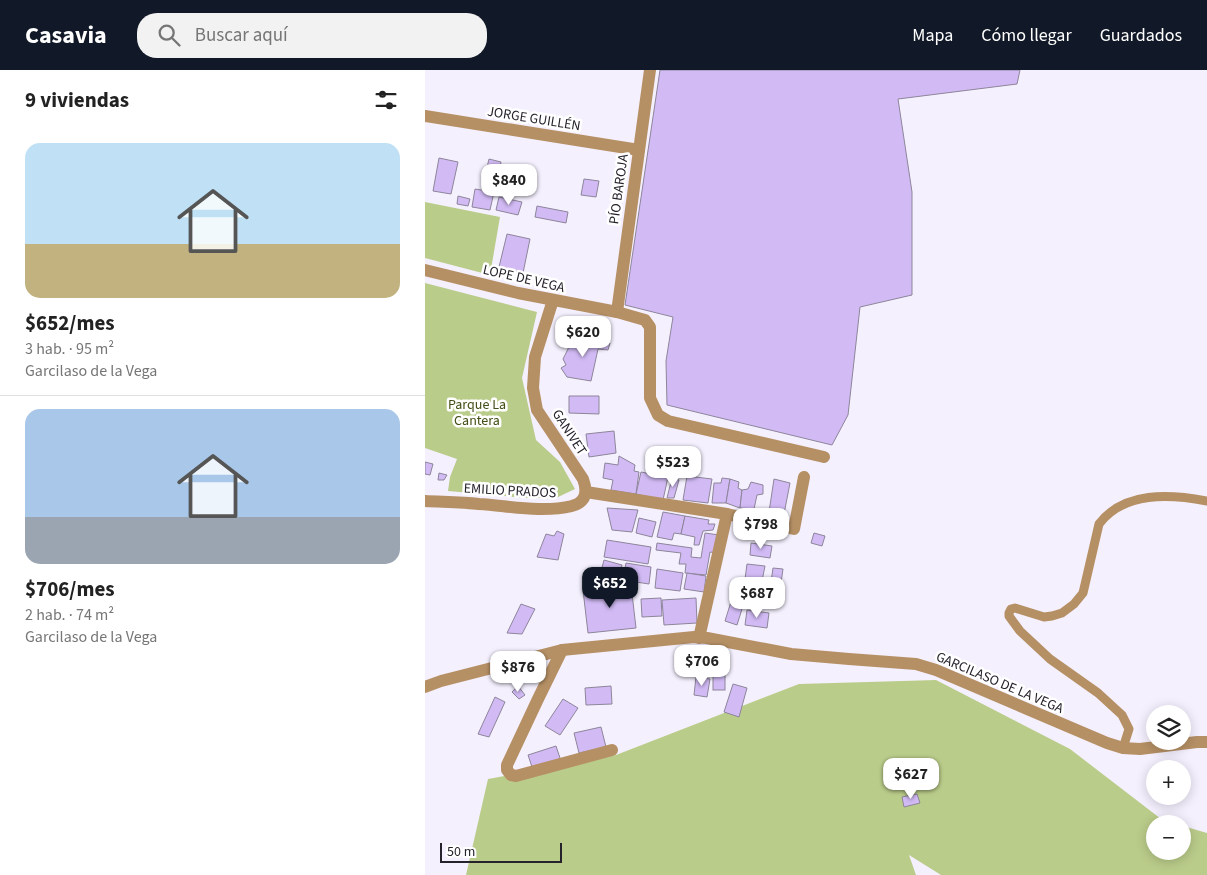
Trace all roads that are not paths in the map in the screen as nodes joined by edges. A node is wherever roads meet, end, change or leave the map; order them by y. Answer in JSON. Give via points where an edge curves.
{"nodes":[{"id":1,"x":650,"y":70,"type":"edge"},
{"id":2,"x":425,"y":116,"type":"edge"},
{"id":3,"x":639,"y":150,"type":"junction"},
{"id":4,"x":425,"y":270,"type":"edge"},
{"id":5,"x":553,"y":300,"type":"junction"},
{"id":6,"x":617,"y":312,"type":"junction"},
{"id":7,"x":824,"y":457,"type":"dead end"},
{"id":8,"x":805,"y":477,"type":"dead end"},
{"id":9,"x":586,"y":492,"type":"junction"},
{"id":10,"x":425,"y":501,"type":"edge"},
{"id":11,"x":1207,"y":501,"type":"edge"},
{"id":12,"x":727,"y":514,"type":"junction"},
{"id":13,"x":699,"y":638,"type":"junction"},
{"id":14,"x":562,"y":650,"type":"junction"},
{"id":15,"x":425,"y":687,"type":"edge"},
{"id":16,"x":1207,"y":742,"type":"edge"},
{"id":17,"x":1123,"y":748,"type":"junction"},
{"id":18,"x":612,"y":750,"type":"dead end"}],
"edges":[{"from":1,"to":3,"type":"street","name":"PÍO BAROJA"},
{"from":2,"to":3,"type":"street","name":"JORGE GUILLÉN"},
{"from":3,"to":6,"type":"street","name":"PÍO BAROJA"},
{"from":4,"to":5,"type":"street","name":"LOPE DE VEGA"},
{"from":5,"to":6,"type":"street","name":"LOPE DE VEGA"},
{"from":5,"to":9,"type":"street","name":"GANIVET","via":[[535,357],[533,388],[537,410],[583,479]]},
{"from":6,"to":7,"type":"street","name":"LOPE DE VEGA","via":[[645,320],[650,327],[649,398],[658,415],[668,421]]},
{"from":8,"to":12,"type":"street","via":[[794,529]]},
{"from":9,"to":10,"type":"street","name":"EMILIO PRADOS","via":[[579,504],[563,508],[526,509]]},
{"from":9,"to":12,"type":"street"},
{"from":11,"to":17,"type":"lane","via":[[1163,496],[1137,499],[1113,509],[1099,524],[1083,592],[1074,604],[1052,616],[1044,617],[1015,608],[1009,613],[1026,637],[1122,715],[1129,729]]},
{"from":12,"to":13,"type":"street"},
{"from":13,"to":14,"type":"street","name":"GARCILASO DE LA VEGA"},
{"from":13,"to":17,"type":"street","name":"GARCILASO DE LA VEGA","via":[[791,654],[916,664]]},
{"from":14,"to":15,"type":"street","name":"GARCILASO DE LA VEGA"},
{"from":14,"to":18,"type":"street","via":[[507,770],[516,776]]},
{"from":16,"to":17,"type":"street","name":"GARCILASO DE LA VEGA"}]}
